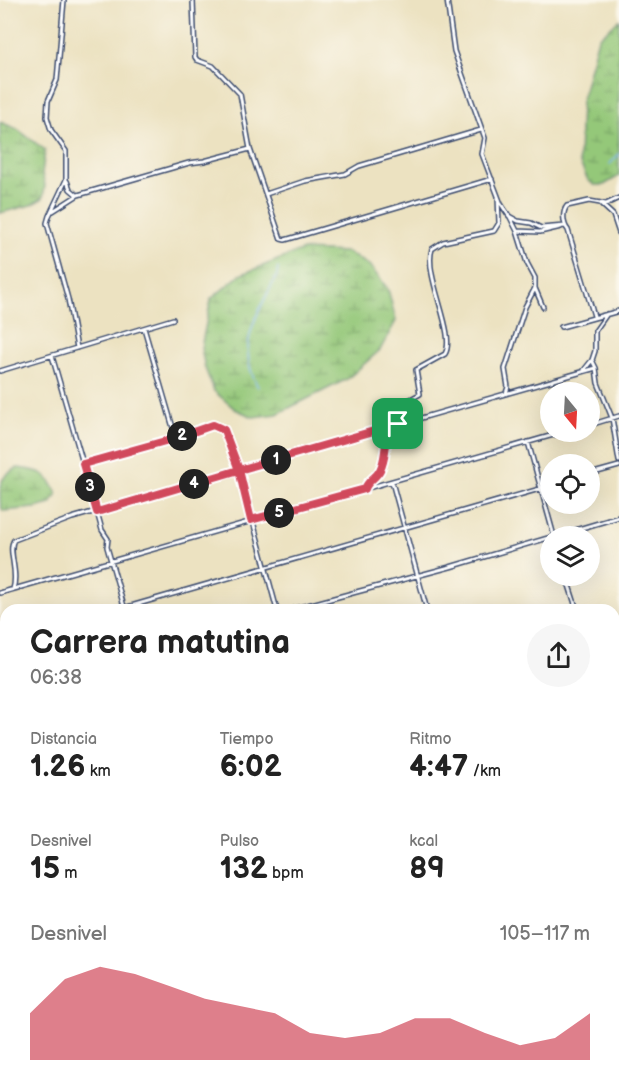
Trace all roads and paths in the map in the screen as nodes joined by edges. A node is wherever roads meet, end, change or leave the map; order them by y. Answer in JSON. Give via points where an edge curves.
{"nodes":[{"id":1,"x":64,"y":0,"type":"edge"},
{"id":2,"x":193,"y":0,"type":"edge"},
{"id":3,"x":447,"y":0,"type":"edge"},
{"id":4,"x":481,"y":130,"type":"junction"},
{"id":5,"x":250,"y":149,"type":"junction"},
{"id":6,"x":492,"y":179,"type":"junction"},
{"id":7,"x":66,"y":180,"type":"junction"},
{"id":8,"x":266,"y":194,"type":"junction"},
{"id":9,"x":78,"y":195,"type":"junction"},
{"id":10,"x":498,"y":197,"type":"junction"},
{"id":11,"x":619,"y":198,"type":"edge"},
{"id":12,"x":599,"y":202,"type":"junction"},
{"id":13,"x":619,"y":210,"type":"edge"},
{"id":14,"x":50,"y":212,"type":"junction"},
{"id":15,"x":613,"y":215,"type":"junction"},
{"id":16,"x":509,"y":216,"type":"junction"},
{"id":17,"x":565,"y":226,"type":"junction"},
{"id":18,"x":517,"y":231,"type":"junction"},
{"id":19,"x":619,"y":233,"type":"edge"},
{"id":20,"x":535,"y":288,"type":"junction"},
{"id":21,"x":543,"y":307,"type":"dead end"},
{"id":22,"x":619,"y":311,"type":"edge"},
{"id":23,"x":606,"y":314,"type":"junction"},
{"id":24,"x":594,"y":316,"type":"junction"},
{"id":25,"x":173,"y":319,"type":"dead end"},
{"id":26,"x":561,"y":327,"type":"dead end"},
{"id":27,"x":144,"y":328,"type":"junction"},
{"id":28,"x":77,"y":348,"type":"junction"},
{"id":29,"x":52,"y":356,"type":"junction"},
{"id":30,"x":592,"y":360,"type":"junction"},
{"id":31,"x":596,"y":368,"type":"junction"},
{"id":32,"x":0,"y":371,"type":"edge"},
{"id":33,"x":582,"y":372,"type":"junction"},
{"id":34,"x":506,"y":394,"type":"junction"},
{"id":35,"x":619,"y":416,"type":"edge"},
{"id":36,"x":612,"y":418,"type":"junction"},
{"id":37,"x":600,"y":422,"type":"edge"},
{"id":38,"x":398,"y":424,"type":"junction"},
{"id":39,"x":176,"y":438,"type":"junction"},
{"id":40,"x":540,"y":439,"type":"edge"},
{"id":41,"x":528,"y":442,"type":"junction"},
{"id":42,"x":619,"y":461,"type":"edge"},
{"id":43,"x":83,"y":464,"type":"junction"},
{"id":44,"x":619,"y":466,"type":"edge"},
{"id":45,"x":239,"y":470,"type":"junction"},
{"id":46,"x":600,"y":471,"type":"edge"},
{"id":47,"x":392,"y":482,"type":"junction"},
{"id":48,"x":540,"y":488,"type":"joint"},
{"id":49,"x":365,"y":489,"type":"junction"},
{"id":50,"x":97,"y":512,"type":"junction"},
{"id":51,"x":619,"y":517,"type":"edge"},
{"id":52,"x":251,"y":520,"type":"junction"},
{"id":53,"x":588,"y":526,"type":"edge"},
{"id":54,"x":404,"y":528,"type":"junction"},
{"id":55,"x":540,"y":540,"type":"edge"},
{"id":56,"x":112,"y":561,"type":"junction"},
{"id":57,"x":265,"y":567,"type":"junction"},
{"id":58,"x":254,"y":570,"type":"junction"},
{"id":59,"x":267,"y":574,"type":"junction"},
{"id":60,"x":417,"y":575,"type":"junction"},
{"id":61,"x":569,"y":586,"type":"edge"},
{"id":62,"x":14,"y":590,"type":"junction"},
{"id":63,"x":0,"y":593,"type":"edge"},
{"id":64,"x":124,"y":604,"type":"edge"},
{"id":65,"x":142,"y":604,"type":"edge"},
{"id":66,"x":275,"y":604,"type":"edge"},
{"id":67,"x":311,"y":604,"type":"edge"},
{"id":68,"x":425,"y":604,"type":"edge"},
{"id":69,"x":575,"y":604,"type":"edge"}],
"edges":[{"from":1,"to":7,"type":"street","via":[[57,80],[48,101],[47,117],[66,151]]},
{"from":2,"to":5,"type":"street","via":[[196,60],[213,66],[240,94]]},
{"from":3,"to":4,"type":"street","via":[[454,51]]},
{"from":4,"to":6,"type":"street","via":[[485,138],[482,154]]},
{"from":4,"to":8,"type":"street","via":[[359,166],[345,174],[305,181]]},
{"from":5,"to":8,"type":"street"},
{"from":5,"to":9,"type":"street"},
{"from":6,"to":8,"type":"street","via":[[285,240],[279,236]]},
{"from":6,"to":10,"type":"street"},
{"from":7,"to":9,"type":"street"},
{"from":7,"to":14,"type":"street"},
{"from":9,"to":14,"type":"street"},
{"from":10,"to":16,"type":"street"},
{"from":10,"to":38,"type":"street","via":[[499,224],[494,231],[443,242],[432,249],[429,261],[447,350],[416,370],[420,394],[398,406]]},
{"from":11,"to":12,"type":"street","via":[[610,203]]},
{"from":12,"to":15,"type":"street"},
{"from":12,"to":17,"type":"street","via":[[567,206]]},
{"from":13,"to":15,"type":"street"},
{"from":14,"to":28,"type":"street","via":[[48,229]]},
{"from":15,"to":19,"type":"street"},
{"from":16,"to":17,"type":"street","via":[[541,228]]},
{"from":16,"to":18,"type":"street"},
{"from":17,"to":18,"type":"street","via":[[540,232]]},
{"from":17,"to":24,"type":"street"},
{"from":18,"to":20,"type":"street","via":[[535,278]]},
{"from":20,"to":21,"type":"street"},
{"from":20,"to":34,"type":"street","via":[[504,369]]},
{"from":22,"to":23,"type":"street"},
{"from":23,"to":24,"type":"street"},
{"from":23,"to":30,"type":"street","via":[[595,331]]},
{"from":24,"to":26,"type":"street"},
{"from":25,"to":27,"type":"street"},
{"from":27,"to":28,"type":"street"},
{"from":27,"to":39,"type":"street"},
{"from":28,"to":29,"type":"street"},
{"from":29,"to":32,"type":"street"},
{"from":29,"to":43,"type":"street"},
{"from":30,"to":31,"type":"street"},
{"from":30,"to":33,"type":"street"},
{"from":31,"to":33,"type":"street"},
{"from":31,"to":36,"type":"street"},
{"from":33,"to":34,"type":"street"},
{"from":34,"to":38,"type":"street"},
{"from":35,"to":36,"type":"street"},
{"from":36,"to":37,"type":"street"},
{"from":36,"to":42,"type":"street"},
{"from":38,"to":45,"type":"street"},
{"from":38,"to":49,"type":"street","via":[[385,443],[380,470]]},
{"from":39,"to":43,"type":"street"},
{"from":39,"to":45,"type":"street","via":[[219,426]]},
{"from":40,"to":41,"type":"street"},
{"from":41,"to":47,"type":"street"},
{"from":41,"to":48,"type":"street"},
{"from":43,"to":50,"type":"street"},
{"from":44,"to":46,"type":"street"},
{"from":45,"to":50,"type":"street"},
{"from":45,"to":52,"type":"street"},
{"from":47,"to":49,"type":"street"},
{"from":47,"to":54,"type":"street"},
{"from":48,"to":54,"type":"street"},
{"from":49,"to":52,"type":"street"},
{"from":50,"to":56,"type":"street"},
{"from":50,"to":62,"type":"street","via":[[14,540],[10,547],[16,574]]},
{"from":51,"to":53,"type":"street"},
{"from":52,"to":56,"type":"street"},
{"from":52,"to":57,"type":"street"},
{"from":54,"to":57,"type":"street"},
{"from":54,"to":60,"type":"street"},
{"from":55,"to":60,"type":"street"},
{"from":56,"to":62,"type":"street"},
{"from":56,"to":64,"type":"street"},
{"from":57,"to":58,"type":"street"},
{"from":57,"to":59,"type":"street"},
{"from":58,"to":59,"type":"street"},
{"from":58,"to":65,"type":"street"},
{"from":59,"to":66,"type":"street"},
{"from":60,"to":67,"type":"street"},
{"from":60,"to":68,"type":"street"},
{"from":61,"to":69,"type":"street"},
{"from":62,"to":63,"type":"street"}]}
